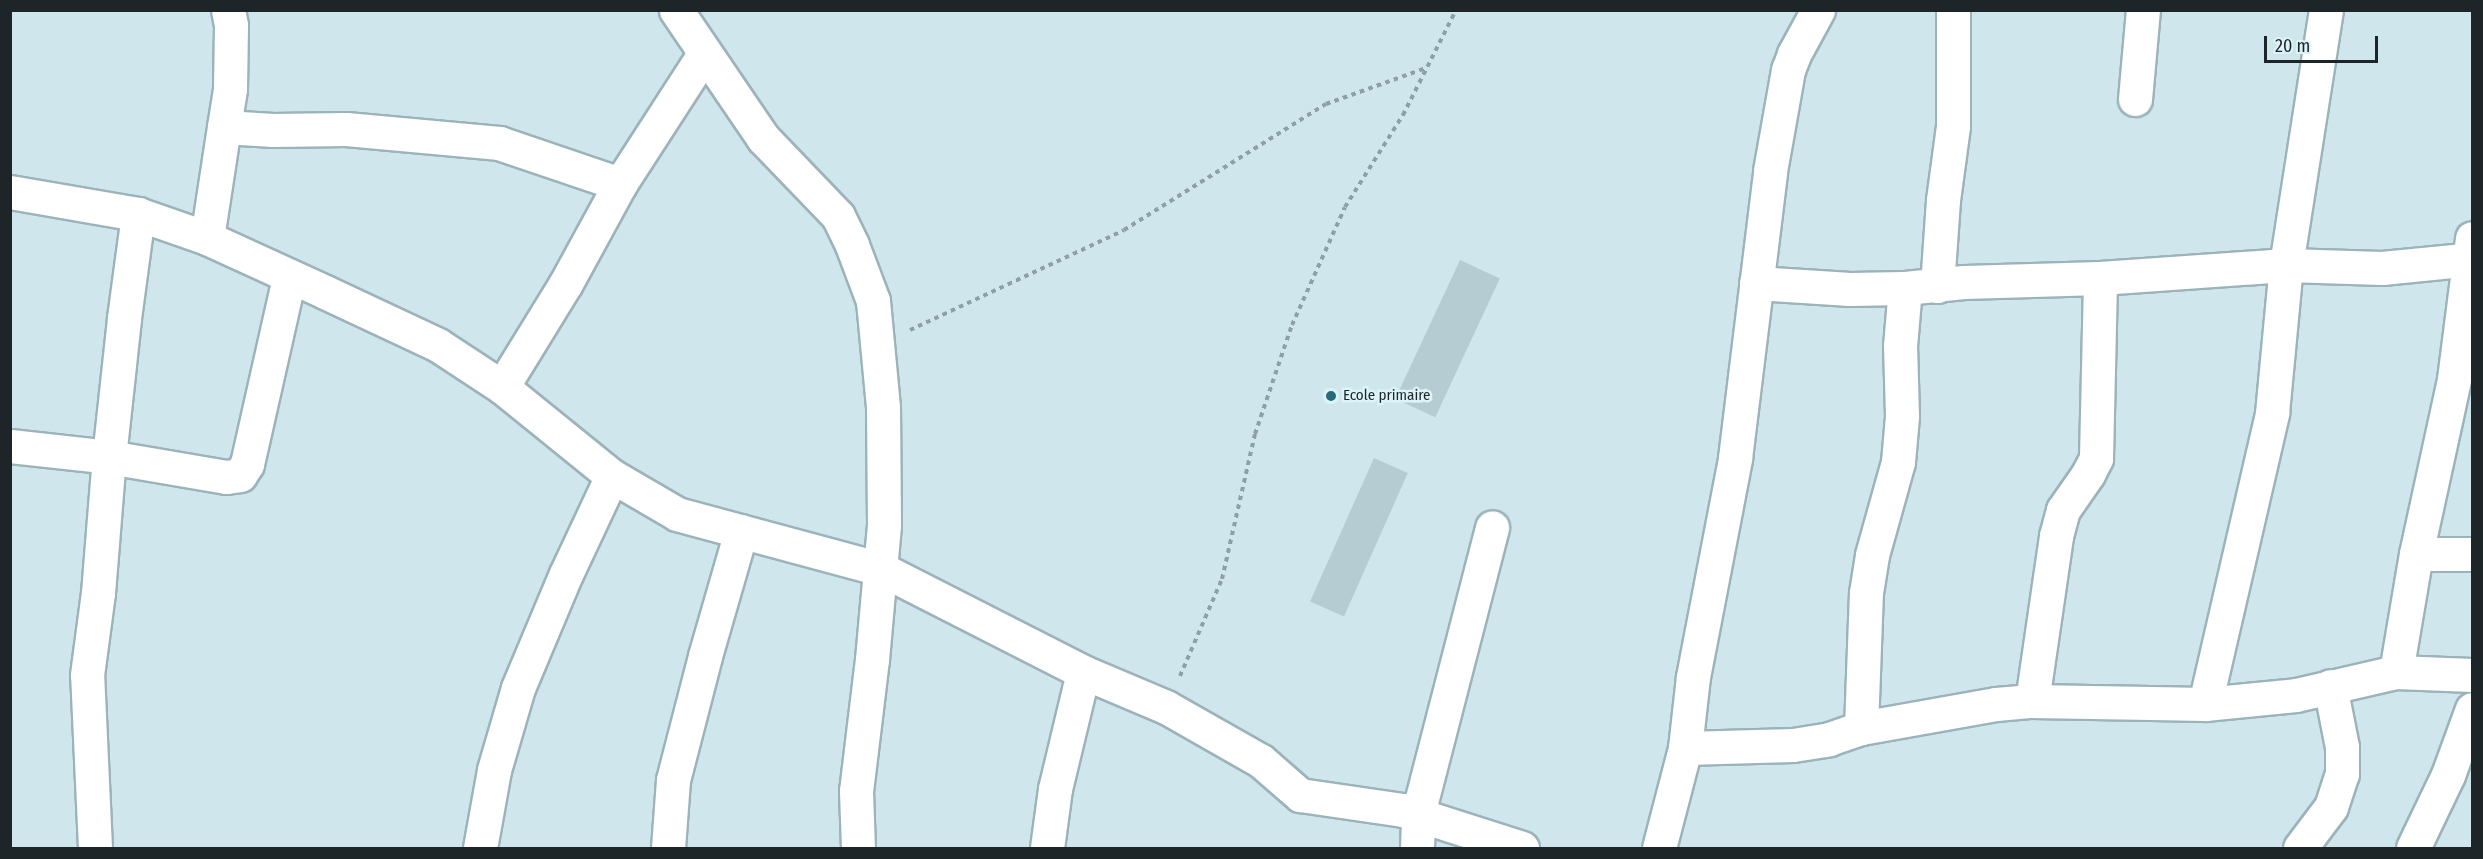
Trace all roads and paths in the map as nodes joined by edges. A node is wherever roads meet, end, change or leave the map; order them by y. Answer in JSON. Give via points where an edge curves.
{"nodes":[{"id":1,"x":228,"y":10,"type":"edge"},
{"id":2,"x":676,"y":10,"type":"edge"},
{"id":3,"x":1456,"y":10,"type":"edge"},
{"id":4,"x":1818,"y":10,"type":"edge"},
{"id":5,"x":1953,"y":10,"type":"edge"},
{"id":6,"x":2143,"y":10,"type":"edge"},
{"id":7,"x":2326,"y":10,"type":"edge"},
{"id":8,"x":704,"y":54,"type":"junction"},
{"id":9,"x":1426,"y":68,"type":"junction"},
{"id":10,"x":2135,"y":99,"type":"dead end"},
{"id":11,"x":224,"y":127,"type":"junction"},
{"id":12,"x":620,"y":184,"type":"junction"},
{"id":13,"x":10,"y":192,"type":"edge"},
{"id":14,"x":138,"y":214,"type":"junction"},
{"id":15,"x":207,"y":238,"type":"junction"},
{"id":16,"x":2471,"y":252,"type":"edge"},
{"id":17,"x":2286,"y":265,"type":"junction"},
{"id":18,"x":289,"y":278,"type":"junction"},
{"id":19,"x":2100,"y":278,"type":"junction"},
{"id":20,"x":1756,"y":283,"type":"junction"},
{"id":21,"x":1937,"y":286,"type":"junction"},
{"id":22,"x":1905,"y":288,"type":"junction"},
{"id":23,"x":877,"y":346,"type":"junction"},
{"id":24,"x":502,"y":387,"type":"junction"},
{"id":25,"x":10,"y":446,"type":"edge"},
{"id":26,"x":109,"y":457,"type":"junction"},
{"id":27,"x":612,"y":476,"type":"junction"},
{"id":28,"x":1491,"y":527,"type":"dead end"},
{"id":29,"x":741,"y":531,"type":"junction"},
{"id":30,"x":2416,"y":554,"type":"junction"},
{"id":31,"x":2472,"y":554,"type":"edge"},
{"id":32,"x":881,"y":569,"type":"junction"},
{"id":33,"x":1083,"y":672,"type":"junction"},
{"id":34,"x":2396,"y":672,"type":"junction"},
{"id":35,"x":2472,"y":675,"type":"edge"},
{"id":36,"x":2330,"y":686,"type":"junction"},
{"id":37,"x":2032,"y":701,"type":"junction"},
{"id":38,"x":2205,"y":704,"type":"junction"},
{"id":39,"x":1166,"y":706,"type":"junction"},
{"id":40,"x":2472,"y":709,"type":"edge"},
{"id":41,"x":1861,"y":728,"type":"junction"},
{"id":42,"x":1685,"y":748,"type":"junction"},
{"id":43,"x":1418,"y":814,"type":"junction"},
{"id":44,"x":94,"y":849,"type":"edge"},
{"id":45,"x":480,"y":849,"type":"edge"},
{"id":46,"x":668,"y":849,"type":"edge"},
{"id":47,"x":858,"y":849,"type":"edge"},
{"id":48,"x":1047,"y":849,"type":"edge"},
{"id":49,"x":1417,"y":849,"type":"edge"},
{"id":50,"x":1522,"y":849,"type":"edge"},
{"id":51,"x":1659,"y":849,"type":"edge"},
{"id":52,"x":2300,"y":849,"type":"edge"},
{"id":53,"x":2413,"y":849,"type":"edge"}],
"edges":[{"from":1,"to":11,"type":"street","via":[[230,89]]},
{"from":2,"to":8,"type":"street"},
{"from":3,"to":9,"type":"path"},
{"from":4,"to":20,"type":"street","via":[[1788,70]]},
{"from":5,"to":21,"type":"street","via":[[1953,126]]},
{"from":6,"to":10,"type":"street"},
{"from":7,"to":17,"type":"street"},
{"from":8,"to":12,"type":"street"},
{"from":8,"to":23,"type":"street","via":[[763,138],[838,216],[873,301]]},
{"from":9,"to":23,"type":"path","via":[[1326,104],[1124,230]]},
{"from":9,"to":39,"type":"path","via":[[1403,115],[1345,207],[1292,325],[1255,434],[1222,579]]},
{"from":11,"to":12,"type":"street","via":[[346,129],[499,143]]},
{"from":11,"to":15,"type":"street"},
{"from":12,"to":24,"type":"street","via":[[566,283]]},
{"from":13,"to":14,"type":"street"},
{"from":14,"to":15,"type":"street"},
{"from":14,"to":26,"type":"street"},
{"from":15,"to":18,"type":"street"},
{"from":16,"to":17,"type":"street","via":[[2382,268]]},
{"from":16,"to":30,"type":"street","via":[[2454,379]]},
{"from":17,"to":19,"type":"street"},
{"from":17,"to":38,"type":"street","via":[[2272,413]]},
{"from":18,"to":24,"type":"street","via":[[438,345]]},
{"from":18,"to":26,"type":"street","via":[[247,464],[240,475],[226,477]]},
{"from":19,"to":21,"type":"street"},
{"from":19,"to":37,"type":"street","via":[[2096,458],[2064,510],[2056,536]]},
{"from":20,"to":22,"type":"street","via":[[1850,290]]},
{"from":20,"to":42,"type":"street","via":[[1735,458],[1693,677]]},
{"from":21,"to":22,"type":"street"},
{"from":22,"to":41,"type":"street","via":[[1900,336],[1902,416],[1898,462],[1872,555],[1866,593]]},
{"from":23,"to":32,"type":"street","via":[[883,407]]},
{"from":24,"to":27,"type":"street"},
{"from":25,"to":26,"type":"street"},
{"from":26,"to":44,"type":"street","via":[[87,675]]},
{"from":27,"to":29,"type":"street","via":[[677,514]]},
{"from":27,"to":45,"type":"street","via":[[518,688],[494,770]]},
{"from":28,"to":43,"type":"street"},
{"from":29,"to":32,"type":"street"},
{"from":29,"to":46,"type":"street","via":[[674,780]]},
{"from":30,"to":31,"type":"street"},
{"from":30,"to":34,"type":"street"},
{"from":32,"to":33,"type":"street"},
{"from":32,"to":47,"type":"street","via":[[856,791]]},
{"from":33,"to":39,"type":"street"},
{"from":33,"to":48,"type":"street","via":[[1054,789]]},
{"from":34,"to":35,"type":"street"},
{"from":34,"to":36,"type":"street"},
{"from":36,"to":38,"type":"street","via":[[2296,695]]},
{"from":36,"to":52,"type":"street","via":[[2342,747],[2342,774],[2331,807]]},
{"from":37,"to":38,"type":"street"},
{"from":37,"to":41,"type":"street","via":[[1973,707]]},
{"from":39,"to":43,"type":"street","via":[[1261,761],[1300,795]]},
{"from":40,"to":53,"type":"street","via":[[2448,775]]},
{"from":41,"to":42,"type":"street","via":[[1793,745]]},
{"from":42,"to":51,"type":"street"},
{"from":43,"to":49,"type":"street"},
{"from":43,"to":50,"type":"street"}]}
